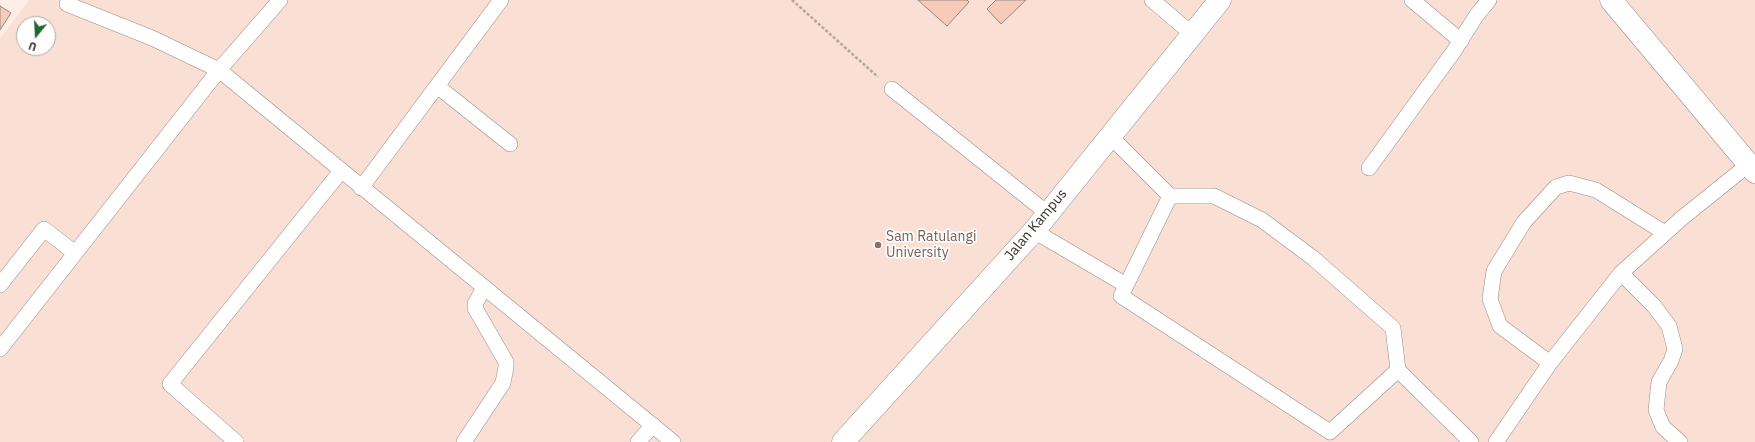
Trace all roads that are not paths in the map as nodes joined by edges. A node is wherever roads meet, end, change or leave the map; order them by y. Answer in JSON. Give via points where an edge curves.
{"nodes":[{"id":1,"x":280,"y":0,"type":"edge"},
{"id":2,"x":501,"y":0,"type":"edge"},
{"id":3,"x":1152,"y":0,"type":"edge"},
{"id":4,"x":1220,"y":0,"type":"edge"},
{"id":5,"x":1412,"y":0,"type":"edge"},
{"id":6,"x":1489,"y":0,"type":"edge"},
{"id":7,"x":1611,"y":0,"type":"edge"},
{"id":8,"x":67,"y":4,"type":"dead end"},
{"id":9,"x":1192,"y":34,"type":"junction"},
{"id":10,"x":1460,"y":41,"type":"junction"},
{"id":11,"x":219,"y":70,"type":"junction"},
{"id":12,"x":437,"y":86,"type":"junction"},
{"id":13,"x":892,"y":89,"type":"road end"},
{"id":14,"x":1110,"y":136,"type":"junction"},
{"id":15,"x":510,"y":144,"type":"dead end"},
{"id":16,"x":1369,"y":168,"type":"dead end"},
{"id":17,"x":1752,"y":168,"type":"edge"},
{"id":18,"x":341,"y":171,"type":"junction"},
{"id":19,"x":361,"y":188,"type":"junction"},
{"id":20,"x":1170,"y":196,"type":"junction"},
{"id":21,"x":1047,"y":213,"type":"junction"},
{"id":22,"x":1034,"y":230,"type":"junction"},
{"id":23,"x":1665,"y":233,"type":"junction"},
{"id":24,"x":75,"y":253,"type":"junction"},
{"id":25,"x":1621,"y":273,"type":"junction"},
{"id":26,"x":0,"y":285,"type":"edge"},
{"id":27,"x":1126,"y":285,"type":"junction"},
{"id":28,"x":484,"y":288,"type":"junction"},
{"id":29,"x":0,"y":349,"type":"edge"},
{"id":30,"x":1550,"y":363,"type":"junction"},
{"id":31,"x":1398,"y":370,"type":"junction"},
{"id":32,"x":652,"y":425,"type":"junction"},
{"id":33,"x":236,"y":442,"type":"edge"},
{"id":34,"x":464,"y":442,"type":"edge"},
{"id":35,"x":638,"y":442,"type":"edge"},
{"id":36,"x":673,"y":442,"type":"edge"},
{"id":37,"x":843,"y":442,"type":"edge"},
{"id":38,"x":1471,"y":442,"type":"edge"},
{"id":39,"x":1496,"y":442,"type":"edge"},
{"id":40,"x":1680,"y":442,"type":"edge"}],
"edges":[{"from":1,"to":11,"type":"lane"},
{"from":2,"to":12,"type":"lane"},
{"from":3,"to":9,"type":"lane"},
{"from":4,"to":9,"type":"street","name":"Jalan Kampus"},
{"from":5,"to":10,"type":"lane"},
{"from":6,"to":10,"type":"lane"},
{"from":7,"to":17,"type":"street"},
{"from":8,"to":11,"type":"lane","via":[[152,38]]},
{"from":9,"to":14,"type":"street","name":"Jalan Kampus"},
{"from":10,"to":16,"type":"lane"},
{"from":11,"to":18,"type":"lane"},
{"from":11,"to":24,"type":"lane"},
{"from":12,"to":15,"type":"lane"},
{"from":12,"to":19,"type":"lane"},
{"from":13,"to":21,"type":"lane"},
{"from":14,"to":20,"type":"lane"},
{"from":14,"to":21,"type":"street","name":"Jalan Kampus"},
{"from":17,"to":23,"type":"lane"},
{"from":18,"to":19,"type":"lane"},
{"from":18,"to":33,"type":"lane","via":[[170,384]]},
{"from":19,"to":28,"type":"lane"},
{"from":20,"to":27,"type":"lane"},
{"from":20,"to":31,"type":"lane","via":[[1214,196],[1262,220],[1313,258],[1393,328]]},
{"from":21,"to":22,"type":"street","name":"Jalan Kampus"},
{"from":22,"to":27,"type":"lane"},
{"from":22,"to":37,"type":"street","name":"Jalan Kampus"},
{"from":23,"to":25,"type":"lane"},
{"from":23,"to":30,"type":"lane","via":[[1596,190],[1569,183],[1556,187],[1524,222],[1494,271],[1490,299],[1500,326]]},
{"from":24,"to":26,"type":"lane","via":[[44,229]]},
{"from":24,"to":29,"type":"lane"},
{"from":25,"to":30,"type":"lane"},
{"from":25,"to":40,"type":"lane","via":[[1654,306],[1669,326],[1675,349],[1659,382],[1656,410],[1663,427]]},
{"from":27,"to":31,"type":"lane","via":[[1120,296],[1330,432]]},
{"from":28,"to":32,"type":"lane"},
{"from":28,"to":34,"type":"lane","via":[[475,308],[506,362],[506,367],[503,383]]},
{"from":30,"to":39,"type":"lane"},
{"from":31,"to":38,"type":"lane"},
{"from":32,"to":35,"type":"lane"},
{"from":32,"to":36,"type":"lane"}]}
